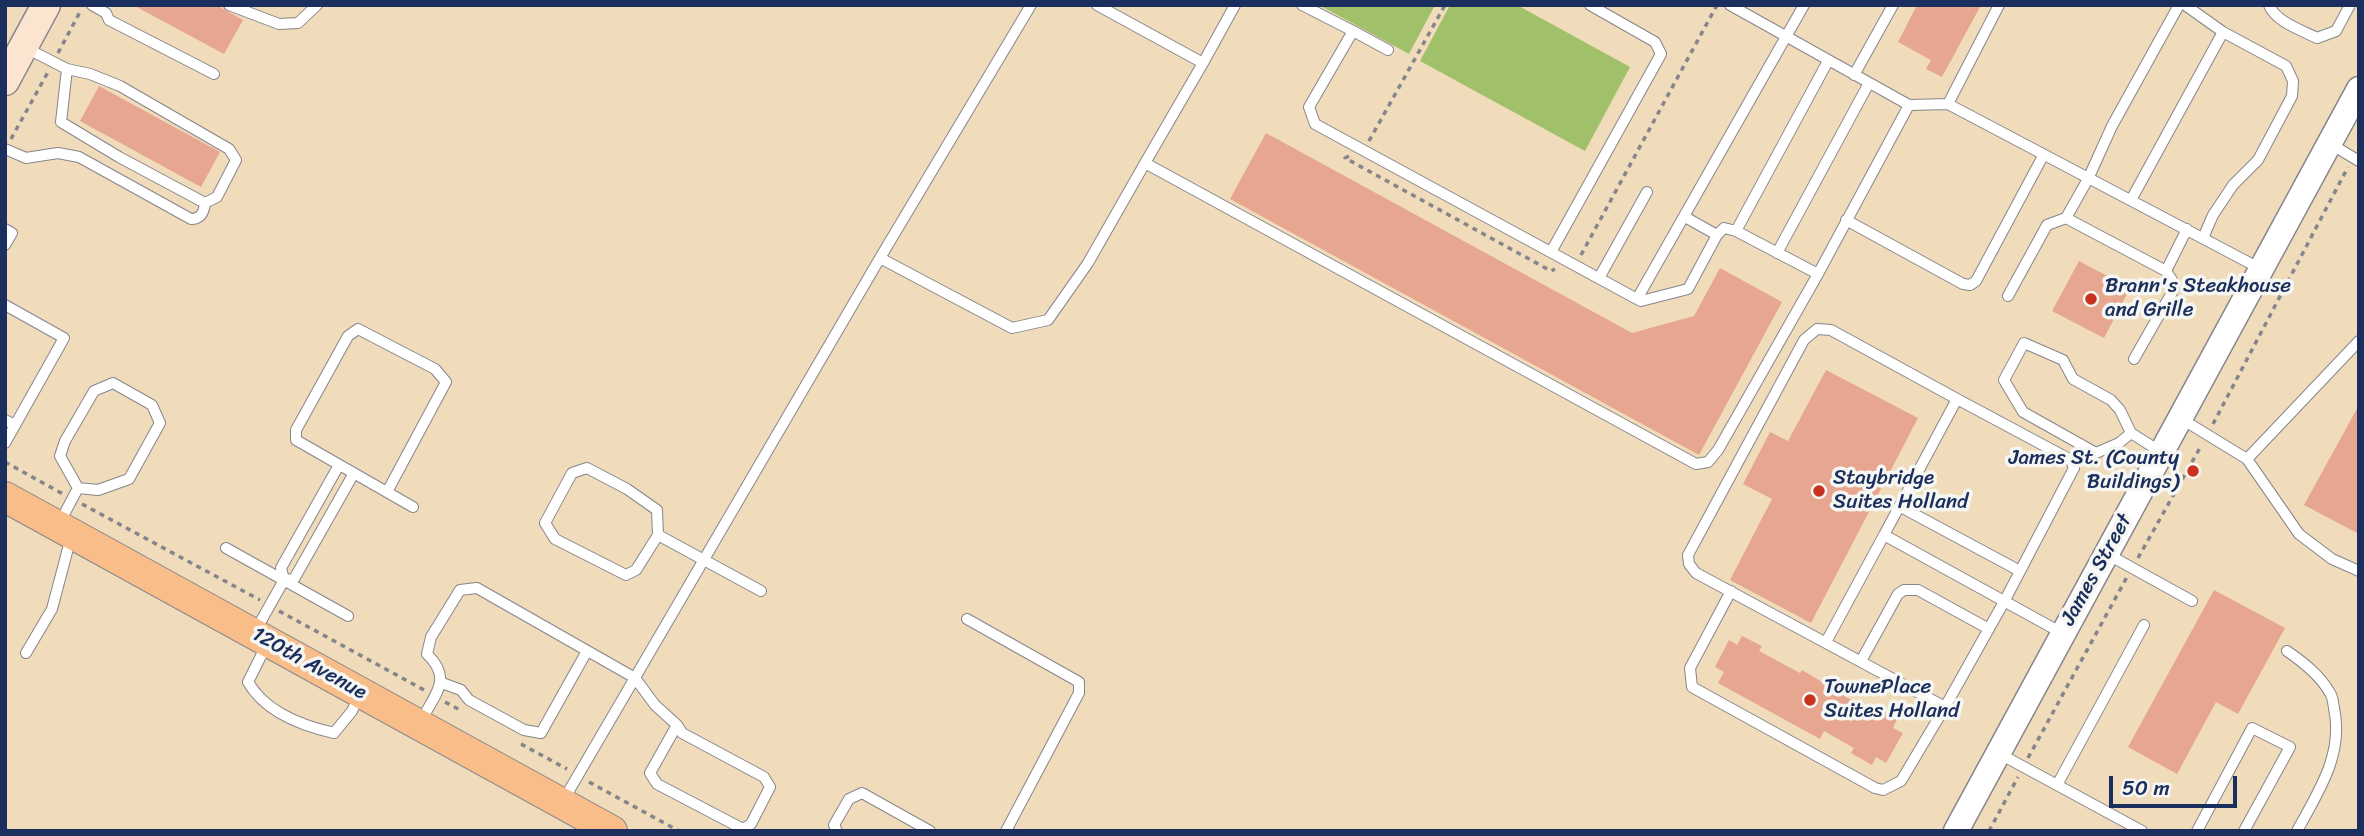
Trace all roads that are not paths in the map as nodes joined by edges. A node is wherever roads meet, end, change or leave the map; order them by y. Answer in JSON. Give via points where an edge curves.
{"nodes":[{"id":1,"x":46,"y":5,"type":"edge"},
{"id":2,"x":92,"y":5,"type":"edge"},
{"id":3,"x":229,"y":5,"type":"edge"},
{"id":4,"x":317,"y":5,"type":"edge"},
{"id":5,"x":1031,"y":5,"type":"edge"},
{"id":6,"x":1097,"y":5,"type":"edge"},
{"id":7,"x":1235,"y":5,"type":"edge"},
{"id":8,"x":1302,"y":5,"type":"edge"},
{"id":9,"x":1590,"y":5,"type":"edge"},
{"id":10,"x":1730,"y":5,"type":"edge"},
{"id":11,"x":1804,"y":5,"type":"edge"},
{"id":12,"x":1893,"y":5,"type":"edge"},
{"id":13,"x":1999,"y":5,"type":"edge"},
{"id":14,"x":2179,"y":5,"type":"edge"},
{"id":15,"x":2185,"y":5,"type":"edge"},
{"id":16,"x":2269,"y":5,"type":"edge"},
{"id":17,"x":2350,"y":5,"type":"edge"},
{"id":18,"x":108,"y":9,"type":"edge"},
{"id":19,"x":1353,"y":31,"type":"junction"},
{"id":20,"x":2223,"y":32,"type":"junction"},
{"id":21,"x":1786,"y":37,"type":"junction"},
{"id":22,"x":24,"y":46,"type":"junction"},
{"id":23,"x":1388,"y":50,"type":"dead end"},
{"id":24,"x":1828,"y":61,"type":"junction"},
{"id":25,"x":1203,"y":63,"type":"junction"},
{"id":26,"x":66,"y":69,"type":"junction"},
{"id":27,"x":214,"y":74,"type":"dead end"},
{"id":28,"x":1854,"y":75,"type":"junction"},
{"id":29,"x":5,"y":80,"type":"edge"},
{"id":30,"x":1869,"y":83,"type":"junction"},
{"id":31,"x":2359,"y":89,"type":"edge"},
{"id":32,"x":1948,"y":104,"type":"junction"},
{"id":33,"x":1909,"y":105,"type":"junction"},
{"id":34,"x":2329,"y":142,"type":"junction"},
{"id":35,"x":6,"y":149,"type":"edge"},
{"id":36,"x":2043,"y":156,"type":"junction"},
{"id":37,"x":2356,"y":159,"type":"edge"},
{"id":38,"x":1145,"y":163,"type":"junction"},
{"id":39,"x":2088,"y":179,"type":"junction"},
{"id":40,"x":1647,"y":192,"type":"dead end"},
{"id":41,"x":2131,"y":200,"type":"junction"},
{"id":42,"x":205,"y":203,"type":"junction"},
{"id":43,"x":1685,"y":217,"type":"junction"},
{"id":44,"x":2066,"y":218,"type":"junction"},
{"id":45,"x":1846,"y":220,"type":"junction"},
{"id":46,"x":5,"y":229,"type":"edge"},
{"id":47,"x":2187,"y":229,"type":"junction"},
{"id":48,"x":1736,"y":231,"type":"junction"},
{"id":49,"x":1717,"y":235,"type":"junction"},
{"id":50,"x":2203,"y":238,"type":"junction"},
{"id":51,"x":5,"y":245,"type":"edge"},
{"id":52,"x":1551,"y":252,"type":"junction"},
{"id":53,"x":1777,"y":253,"type":"junction"},
{"id":54,"x":880,"y":258,"type":"junction"},
{"id":55,"x":2261,"y":270,"type":"junction"},
{"id":56,"x":2166,"y":271,"type":"junction"},
{"id":57,"x":1818,"y":275,"type":"junction"},
{"id":58,"x":1599,"y":278,"type":"junction"},
{"id":59,"x":2008,"y":296,"type":"dead end"},
{"id":60,"x":1637,"y":299,"type":"junction"},
{"id":61,"x":5,"y":305,"type":"edge"},
{"id":62,"x":2359,"y":341,"type":"edge"},
{"id":63,"x":2134,"y":359,"type":"dead end"},
{"id":64,"x":1957,"y":398,"type":"junction"},
{"id":65,"x":2180,"y":418,"type":"junction"},
{"id":66,"x":10,"y":423,"type":"edge"},
{"id":67,"x":2131,"y":433,"type":"junction"},
{"id":68,"x":5,"y":443,"type":"edge"},
{"id":69,"x":2161,"y":452,"type":"junction"},
{"id":70,"x":2247,"y":459,"type":"junction"},
{"id":71,"x":339,"y":464,"type":"junction"},
{"id":72,"x":354,"y":473,"type":"junction"},
{"id":73,"x":78,"y":488,"type":"junction"},
{"id":74,"x":387,"y":492,"type":"junction"},
{"id":75,"x":6,"y":501,"type":"edge"},
{"id":76,"x":1899,"y":506,"type":"junction"},
{"id":77,"x":413,"y":507,"type":"dead end"},
{"id":78,"x":307,"y":523,"type":"junction"},
{"id":79,"x":65,"y":530,"type":"junction"},
{"id":80,"x":321,"y":531,"type":"junction"},
{"id":81,"x":658,"y":535,"type":"junction"},
{"id":82,"x":1884,"y":535,"type":"junction"},
{"id":83,"x":226,"y":548,"type":"dead end"},
{"id":84,"x":2106,"y":554,"type":"junction"},
{"id":85,"x":704,"y":560,"type":"junction"},
{"id":86,"x":2020,"y":571,"type":"junction"},
{"id":87,"x":2359,"y":571,"type":"edge"},
{"id":88,"x":284,"y":580,"type":"junction"},
{"id":89,"x":761,"y":591,"type":"dead end"},
{"id":90,"x":1731,"y":591,"type":"junction"},
{"id":91,"x":2005,"y":600,"type":"junction"},
{"id":92,"x":2192,"y":601,"type":"dead end"},
{"id":93,"x":348,"y":616,"type":"dead end"},
{"id":94,"x":967,"y":619,"type":"dead end"},
{"id":95,"x":2144,"y":625,"type":"dead end"},
{"id":96,"x":1989,"y":629,"type":"junction"},
{"id":97,"x":2062,"y":634,"type":"junction"},
{"id":98,"x":261,"y":638,"type":"junction"},
{"id":99,"x":1826,"y":642,"type":"junction"},
{"id":100,"x":587,"y":651,"type":"junction"},
{"id":101,"x":2287,"y":651,"type":"dead end"},
{"id":102,"x":26,"y":653,"type":"dead end"},
{"id":103,"x":1861,"y":661,"type":"junction"},
{"id":104,"x":635,"y":678,"type":"junction"},
{"id":105,"x":442,"y":683,"type":"junction"},
{"id":106,"x":361,"y":692,"type":"junction"},
{"id":107,"x":1945,"y":707,"type":"junction"},
{"id":108,"x":419,"y":724,"type":"junction"},
{"id":109,"x":677,"y":725,"type":"junction"},
{"id":110,"x":1998,"y":753,"type":"junction"},
{"id":111,"x":2057,"y":785,"type":"junction"},
{"id":112,"x":562,"y":803,"type":"junction"},
{"id":113,"x":743,"y":830,"type":"edge"},
{"id":114,"x":612,"y":831,"type":"edge"},
{"id":115,"x":837,"y":831,"type":"edge"},
{"id":116,"x":930,"y":831,"type":"edge"},
{"id":117,"x":1006,"y":831,"type":"edge"},
{"id":118,"x":1956,"y":831,"type":"edge"},
{"id":119,"x":2142,"y":831,"type":"edge"},
{"id":120,"x":2197,"y":831,"type":"edge"},
{"id":121,"x":2244,"y":831,"type":"edge"},
{"id":122,"x":2297,"y":831,"type":"edge"}],
"edges":[{"from":1,"to":22,"type":"main road"},
{"from":2,"to":18,"type":"lane"},
{"from":3,"to":4,"type":"lane","via":[[279,24],[298,23]]},
{"from":5,"to":54,"type":"lane"},
{"from":6,"to":25,"type":"lane"},
{"from":7,"to":25,"type":"lane"},
{"from":8,"to":19,"type":"lane"},
{"from":9,"to":52,"type":"lane","via":[[1655,42],[1661,54]]},
{"from":10,"to":21,"type":"lane"},
{"from":11,"to":21,"type":"lane"},
{"from":12,"to":28,"type":"lane"},
{"from":13,"to":32,"type":"lane"},
{"from":14,"to":39,"type":"lane"},
{"from":15,"to":20,"type":"lane"},
{"from":16,"to":17,"type":"lane","via":[[2279,19],[2317,38],[2336,30]]},
{"from":18,"to":27,"type":"lane","via":[[109,20]]},
{"from":19,"to":23,"type":"lane"},
{"from":19,"to":52,"type":"lane","via":[[1309,107],[1315,124]]},
{"from":20,"to":41,"type":"lane"},
{"from":20,"to":50,"type":"lane","via":[[2286,65],[2293,81],[2292,96],[2258,159],[2233,185]]},
{"from":21,"to":24,"type":"lane"},
{"from":21,"to":43,"type":"lane"},
{"from":22,"to":26,"type":"lane"},
{"from":22,"to":29,"type":"main road"},
{"from":24,"to":28,"type":"lane"},
{"from":24,"to":48,"type":"lane"},
{"from":25,"to":38,"type":"lane"},
{"from":26,"to":42,"type":"lane","via":[[61,122]]},
{"from":26,"to":42,"type":"lane","via":[[120,86],[229,149],[236,160],[227,181],[217,197]]},
{"from":28,"to":30,"type":"lane"},
{"from":30,"to":33,"type":"lane"},
{"from":30,"to":53,"type":"lane"},
{"from":31,"to":34,"type":"street","name":"James Street"},
{"from":32,"to":33,"type":"lane"},
{"from":32,"to":36,"type":"lane"},
{"from":33,"to":45,"type":"lane"},
{"from":34,"to":37,"type":"lane"},
{"from":34,"to":55,"type":"street","name":"James Street"},
{"from":35,"to":42,"type":"lane","via":[[26,158],[47,153],[79,157],[191,219],[199,217]]},
{"from":36,"to":39,"type":"lane"},
{"from":36,"to":45,"type":"lane","via":[[1970,285]]},
{"from":38,"to":54,"type":"lane","via":[[1088,263],[1048,320],[1012,328]]},
{"from":38,"to":57,"type":"lane","via":[[1696,464],[1708,462],[1718,450]]},
{"from":39,"to":41,"type":"lane"},
{"from":39,"to":44,"type":"lane"},
{"from":40,"to":58,"type":"lane"},
{"from":41,"to":47,"type":"lane"},
{"from":43,"to":49,"type":"lane"},
{"from":43,"to":60,"type":"lane"},
{"from":44,"to":56,"type":"lane"},
{"from":44,"to":59,"type":"lane","via":[[2047,225]]},
{"from":45,"to":57,"type":"lane"},
{"from":46,"to":51,"type":"lane","via":[[12,233]]},
{"from":47,"to":50,"type":"lane"},
{"from":47,"to":56,"type":"lane"},
{"from":48,"to":49,"type":"lane","via":[[1724,228]]},
{"from":48,"to":53,"type":"lane"},
{"from":49,"to":60,"type":"lane","via":[[1688,289]]},
{"from":50,"to":55,"type":"lane"},
{"from":52,"to":58,"type":"lane"},
{"from":53,"to":57,"type":"lane"},
{"from":54,"to":85,"type":"lane"},
{"from":55,"to":65,"type":"street","name":"James Street"},
{"from":56,"to":63,"type":"lane","via":[[2174,289]]},
{"from":58,"to":60,"type":"lane"},
{"from":61,"to":66,"type":"lane","via":[[64,338]]},
{"from":62,"to":70,"type":"lane"},
{"from":64,"to":76,"type":"lane"},
{"from":64,"to":86,"type":"lane","via":[[2071,460],[2074,468]]},
{"from":64,"to":90,"type":"lane","via":[[1832,330],[1817,329],[1804,340],[1688,555],[1696,573]]},
{"from":65,"to":69,"type":"street","name":"James Street"},
{"from":65,"to":70,"type":"lane"},
{"from":66,"to":68,"type":"lane"},
{"from":67,"to":67,"type":"lane","via":[[2111,400],[2073,379],[2063,360],[2024,343],[2004,380],[2023,412],[2096,453]]},
{"from":67,"to":69,"type":"lane"},
{"from":69,"to":84,"type":"street","name":"James Street"},
{"from":70,"to":87,"type":"lane","via":[[2299,534]]},
{"from":71,"to":72,"type":"lane"},
{"from":71,"to":74,"type":"lane","via":[[296,440],[296,430],[348,336],[358,329],[435,369],[446,383]]},
{"from":71,"to":78,"type":"lane"},
{"from":72,"to":74,"type":"lane"},
{"from":72,"to":80,"type":"lane"},
{"from":73,"to":73,"type":"lane","via":[[97,490],[129,479],[160,422],[152,405],[113,383],[94,391],[60,456]]},
{"from":73,"to":79,"type":"lane"},
{"from":74,"to":77,"type":"lane"},
{"from":75,"to":79,"type":"main road","name":"120th Avenue"},
{"from":76,"to":82,"type":"lane"},
{"from":76,"to":86,"type":"lane"},
{"from":78,"to":80,"type":"lane"},
{"from":78,"to":88,"type":"lane","via":[[281,568]]},
{"from":79,"to":98,"type":"main road","name":"120th Avenue"},
{"from":79,"to":102,"type":"lane","via":[[52,609]]},
{"from":80,"to":88,"type":"lane","via":[[294,579]]},
{"from":81,"to":81,"type":"lane","via":[[657,510],[587,468],[572,473],[545,523],[555,539],[626,575],[636,570]]},
{"from":81,"to":85,"type":"lane"},
{"from":82,"to":91,"type":"lane"},
{"from":82,"to":99,"type":"lane"},
{"from":83,"to":88,"type":"lane"},
{"from":84,"to":92,"type":"lane"},
{"from":84,"to":97,"type":"street","name":"James Street"},
{"from":85,"to":89,"type":"lane"},
{"from":85,"to":104,"type":"lane"},
{"from":86,"to":91,"type":"lane"},
{"from":88,"to":93,"type":"lane"},
{"from":88,"to":98,"type":"lane","via":[[270,605]]},
{"from":90,"to":99,"type":"lane"},
{"from":90,"to":107,"type":"lane","via":[[1690,668],[1692,687],[1875,788],[1883,790],[1901,781]]},
{"from":91,"to":96,"type":"lane"},
{"from":91,"to":97,"type":"lane"},
{"from":94,"to":117,"type":"lane","via":[[1079,681],[1079,693]]},
{"from":95,"to":111,"type":"lane"},
{"from":96,"to":103,"type":"lane","via":[[1918,590],[1904,590]]},
{"from":96,"to":107,"type":"lane"},
{"from":97,"to":110,"type":"street","name":"James Street"},
{"from":98,"to":106,"type":"main road","name":"120th Avenue"},
{"from":98,"to":106,"type":"lane","via":[[248,682],[267,705],[285,715],[334,733]]},
{"from":99,"to":103,"type":"lane"},
{"from":100,"to":104,"type":"lane"},
{"from":100,"to":105,"type":"lane","via":[[541,733],[524,730]]},
{"from":100,"to":105,"type":"lane","via":[[477,588],[460,590],[431,637],[428,654],[439,665]]},
{"from":101,"to":122,"type":"lane","via":[[2308,666],[2331,694],[2337,722],[2327,776]]},
{"from":103,"to":107,"type":"lane"},
{"from":104,"to":109,"type":"lane"},
{"from":104,"to":112,"type":"lane"},
{"from":105,"to":108,"type":"lane"},
{"from":106,"to":108,"type":"main road","name":"120th Avenue"},
{"from":108,"to":112,"type":"main road","name":"120th Avenue"},
{"from":109,"to":113,"type":"lane","via":[[650,773],[657,784]]},
{"from":109,"to":113,"type":"lane","via":[[682,733],[764,777],[771,787]]},
{"from":110,"to":111,"type":"lane"},
{"from":110,"to":118,"type":"street","name":"James Street"},
{"from":111,"to":119,"type":"lane"},
{"from":112,"to":114,"type":"main road","name":"120th Avenue"},
{"from":115,"to":116,"type":"lane","via":[[834,825],[849,799],[862,793]]},
{"from":120,"to":121,"type":"lane","via":[[2252,727],[2290,747]]}]}
